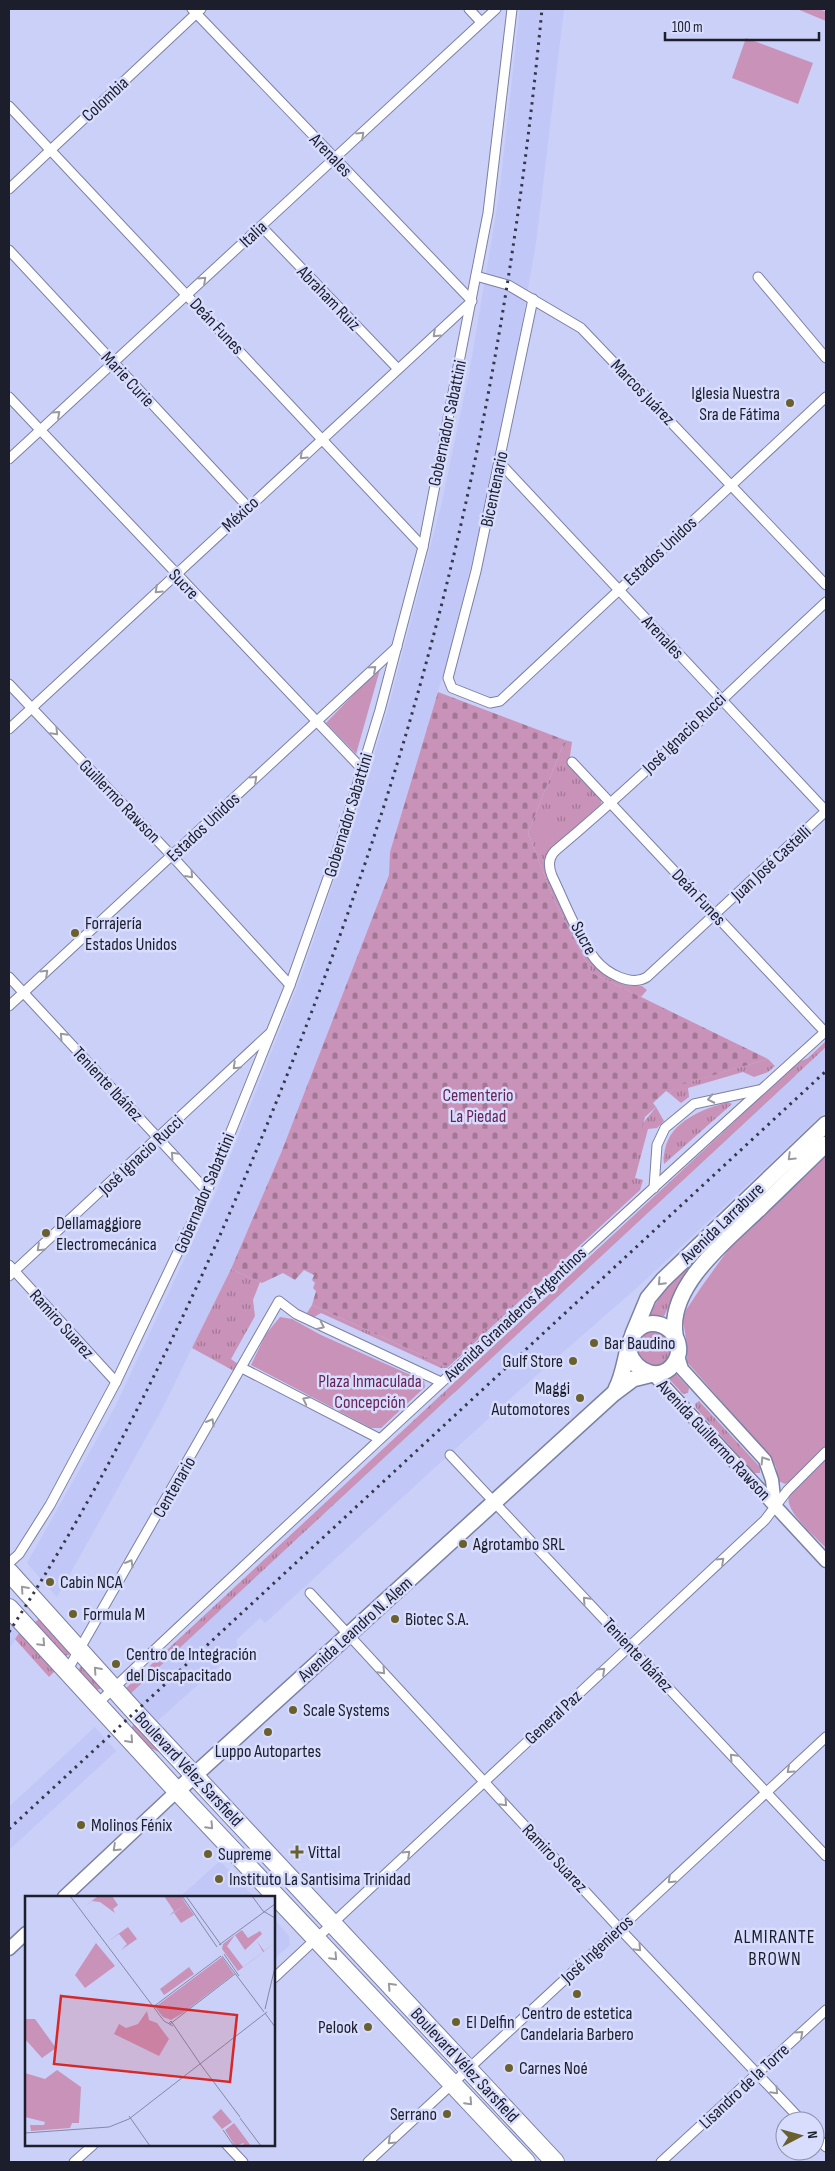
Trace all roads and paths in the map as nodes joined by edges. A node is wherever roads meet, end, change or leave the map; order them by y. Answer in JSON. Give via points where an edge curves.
{"nodes":[{"id":1,"x":469,"y":9,"type":"edge"},
{"id":2,"x":496,"y":9,"type":"edge"},
{"id":3,"x":512,"y":9,"type":"edge"},
{"id":4,"x":196,"y":10,"type":"edge"},
{"id":5,"x":481,"y":22,"type":"junction"},
{"id":6,"x":9,"y":106,"type":"edge"},
{"id":7,"x":50,"y":151,"type":"junction"},
{"id":8,"x":335,"y":159,"type":"junction"},
{"id":9,"x":9,"y":189,"type":"edge"},
{"id":10,"x":261,"y":226,"type":"junction"},
{"id":11,"x":9,"y":250,"type":"edge"},
{"id":12,"x":476,"y":276,"type":"junction"},
{"id":13,"x":758,"y":277,"type":"dead end"},
{"id":14,"x":187,"y":294,"type":"junction"},
{"id":15,"x":533,"y":299,"type":"junction"},
{"id":16,"x":472,"y":301,"type":"junction"},
{"id":17,"x":826,"y":358,"type":"edge"},
{"id":18,"x":113,"y":363,"type":"junction"},
{"id":19,"x":398,"y":369,"type":"junction"},
{"id":20,"x":9,"y":397,"type":"edge"},
{"id":21,"x":826,"y":397,"type":"edge"},
{"id":22,"x":39,"y":430,"type":"junction"},
{"id":23,"x":321,"y":439,"type":"junction"},
{"id":24,"x":9,"y":459,"type":"edge"},
{"id":25,"x":500,"y":463,"type":"junction"},
{"id":26,"x":732,"y":484,"type":"junction"},
{"id":27,"x":248,"y":507,"type":"junction"},
{"id":28,"x":423,"y":547,"type":"junction"},
{"id":29,"x":175,"y":575,"type":"junction"},
{"id":30,"x":826,"y":585,"type":"edge"},
{"id":31,"x":618,"y":590,"type":"junction"},
{"id":32,"x":826,"y":602,"type":"edge"},
{"id":33,"x":398,"y":646,"type":"junction"},
{"id":34,"x":9,"y":684,"type":"edge"},
{"id":35,"x":721,"y":698,"type":"junction"},
{"id":36,"x":493,"y":703,"type":"joint"},
{"id":37,"x":31,"y":708,"type":"junction"},
{"id":38,"x":315,"y":721,"type":"junction"},
{"id":39,"x":9,"y":729,"type":"edge"},
{"id":40,"x":572,"y":762,"type":"dead end"},
{"id":41,"x":362,"y":769,"type":"junction"},
{"id":42,"x":611,"y":804,"type":"junction"},
{"id":43,"x":826,"y":811,"type":"edge"},
{"id":44,"x":172,"y":856,"type":"junction"},
{"id":45,"x":549,"y":867,"type":"joint"},
{"id":46,"x":715,"y":914,"type":"junction"},
{"id":47,"x":9,"y":977,"type":"edge"},
{"id":48,"x":643,"y":979,"type":"joint"},
{"id":49,"x":290,"y":985,"type":"junction"},
{"id":50,"x":24,"y":992,"type":"junction"},
{"id":51,"x":9,"y":1006,"type":"edge"},
{"id":52,"x":271,"y":1032,"type":"junction"},
{"id":53,"x":825,"y":1032,"type":"edge"},
{"id":54,"x":759,"y":1090,"type":"junction"},
{"id":55,"x":825,"y":1129,"type":"edge"},
{"id":56,"x":159,"y":1139,"type":"junction"},
{"id":57,"x":826,"y":1144,"type":"edge"},
{"id":58,"x":654,"y":1188,"type":"junction"},
{"id":59,"x":207,"y":1191,"type":"junction"},
{"id":60,"x":11,"y":1271,"type":"edge"},
{"id":61,"x":634,"y":1334,"type":"junction"},
{"id":62,"x":674,"y":1334,"type":"junction"},
{"id":63,"x":629,"y":1352,"type":"junction"},
{"id":64,"x":678,"y":1356,"type":"junction"},
{"id":65,"x":242,"y":1368,"type":"junction"},
{"id":66,"x":653,"y":1374,"type":"junction"},
{"id":67,"x":116,"y":1382,"type":"junction"},
{"id":68,"x":442,"y":1382,"type":"junction"},
{"id":69,"x":613,"y":1394,"type":"junction"},
{"id":70,"x":380,"y":1438,"type":"junction"},
{"id":71,"x":826,"y":1452,"type":"edge"},
{"id":72,"x":450,"y":1455,"type":"dead end"},
{"id":73,"x":495,"y":1503,"type":"junction"},
{"id":74,"x":775,"y":1506,"type":"junction"},
{"id":75,"x":826,"y":1561,"type":"edge"},
{"id":76,"x":9,"y":1563,"type":"edge"},
{"id":77,"x":9,"y":1572,"type":"edge"},
{"id":78,"x":310,"y":1593,"type":"dead end"},
{"id":79,"x":9,"y":1608,"type":"edge"},
{"id":80,"x":348,"y":1635,"type":"junction"},
{"id":81,"x":629,"y":1646,"type":"junction"},
{"id":82,"x":80,"y":1652,"type":"junction"},
{"id":83,"x":67,"y":1671,"type":"junction"},
{"id":84,"x":113,"y":1689,"type":"junction"},
{"id":85,"x":97,"y":1704,"type":"junction"},
{"id":86,"x":826,"y":1737,"type":"edge"},
{"id":87,"x":194,"y":1775,"type":"junction"},
{"id":88,"x":484,"y":1781,"type":"junction"},
{"id":89,"x":177,"y":1791,"type":"junction"},
{"id":90,"x":766,"y":1792,"type":"junction"},
{"id":91,"x":826,"y":1856,"type":"edge"},
{"id":92,"x":65,"y":1896,"type":"edge"},
{"id":93,"x":333,"y":1923,"type":"junction"},
{"id":94,"x":619,"y":1928,"type":"junction"},
{"id":95,"x":25,"y":1934,"type":"edge"},
{"id":96,"x":316,"y":1938,"type":"junction"},
{"id":97,"x":9,"y":1949,"type":"edge"},
{"id":98,"x":275,"y":1977,"type":"edge"},
{"id":99,"x":826,"y":2010,"type":"edge"},
{"id":100,"x":468,"y":2069,"type":"junction"},
{"id":101,"x":758,"y":2073,"type":"junction"},
{"id":102,"x":452,"y":2084,"type":"junction"},
{"id":103,"x":793,"y":2111,"type":"edge"},
{"id":104,"x":92,"y":2146,"type":"edge"},
{"id":105,"x":228,"y":2146,"type":"edge"},
{"id":106,"x":74,"y":2162,"type":"edge"},
{"id":107,"x":243,"y":2162,"type":"edge"},
{"id":108,"x":368,"y":2162,"type":"edge"},
{"id":109,"x":526,"y":2162,"type":"edge"},
{"id":110,"x":555,"y":2162,"type":"edge"},
{"id":111,"x":661,"y":2162,"type":"edge"}],
"edges":[{"from":1,"to":5,"type":"street"},
{"from":2,"to":5,"type":"street","name":"Italia"},
{"from":3,"to":12,"type":"street","name":"Gobernador Sabattini","via":[[494,175]]},
{"from":4,"to":7,"type":"street","name":"Colombia"},
{"from":4,"to":8,"type":"street","name":"Arenales"},
{"from":8,"to":5,"type":"street","name":"Italia","one_way":true},
{"from":6,"to":7,"type":"street","name":"Deán Funes"},
{"from":7,"to":9,"type":"street","name":"Colombia"},
{"from":7,"to":14,"type":"street","name":"Deán Funes"},
{"from":8,"to":10,"type":"street","name":"Italia"},
{"from":8,"to":16,"type":"street","name":"Arenales"},
{"from":14,"to":10,"type":"street","name":"Italia","one_way":true},
{"from":10,"to":19,"type":"street","name":"Abraham Ruiz"},
{"from":11,"to":18,"type":"street","name":"Marie Curie"},
{"from":12,"to":15,"type":"street","name":"Marcos Juárez","via":[[498,281]]},
{"from":12,"to":16,"type":"street","name":"Gobernador Sabattini"},
{"from":13,"to":17,"type":"street"},
{"from":14,"to":18,"type":"street","name":"Italia"},
{"from":14,"to":23,"type":"street","name":"Deán Funes"},
{"from":15,"to":25,"type":"street","name":"Bicentenario"},
{"from":15,"to":26,"type":"street","name":"Marcos Juárez","via":[[581,328]]},
{"from":16,"to":19,"type":"street","name":"México","one_way":true},
{"from":16,"to":28,"type":"street","name":"Gobernador Sabattini"},
{"from":22,"to":18,"type":"street","name":"Italia","one_way":true},
{"from":18,"to":27,"type":"street","name":"Marie Curie"},
{"from":19,"to":23,"type":"street","name":"México"},
{"from":20,"to":22,"type":"street","name":"Sucre"},
{"from":21,"to":26,"type":"street","name":"Estados Unidos"},
{"from":22,"to":24,"type":"street","name":"Italia"},
{"from":22,"to":29,"type":"street","name":"Sucre"},
{"from":23,"to":27,"type":"street","name":"México","one_way":true},
{"from":23,"to":28,"type":"street","name":"Deán Funes"},
{"from":25,"to":31,"type":"street","name":"Arenales"},
{"from":25,"to":36,"type":"street","name":"Bicentenario","via":[[448,678],[452,688]]},
{"from":26,"to":30,"type":"street","name":"Marcos Juárez"},
{"from":26,"to":31,"type":"street","name":"Estados Unidos"},
{"from":27,"to":29,"type":"street","name":"México"},
{"from":28,"to":33,"type":"street","name":"Gobernador Sabattini"},
{"from":29,"to":37,"type":"street","name":"México","one_way":true},
{"from":29,"to":38,"type":"street","name":"Sucre"},
{"from":31,"to":35,"type":"street","name":"Arenales"},
{"from":31,"to":36,"type":"street","name":"Estados Unidos","via":[[500,701]]},
{"from":32,"to":35,"type":"street","name":"José Ignacio Rucci"},
{"from":38,"to":33,"type":"street","name":"Estados Unidos","one_way":true},
{"from":33,"to":41,"type":"street","name":"Gobernador Sabattini"},
{"from":34,"to":37,"type":"street","name":"Guillermo Rawson"},
{"from":35,"to":42,"type":"street","name":"José Ignacio Rucci"},
{"from":35,"to":43,"type":"street","name":"Arenales"},
{"from":37,"to":39,"type":"street","name":"México"},
{"from":37,"to":44,"type":"street","name":"Guillermo Rawson","one_way":true},
{"from":38,"to":41,"type":"street","name":"Sucre"},
{"from":44,"to":38,"type":"street","name":"Estados Unidos","one_way":true},
{"from":40,"to":42,"type":"street","name":"Deán Funes"},
{"from":41,"to":49,"type":"street","name":"Gobernador Sabattini","via":[[335,858]]},
{"from":42,"to":45,"type":"street","name":"José Ignacio Rucci","via":[[552,854]]},
{"from":42,"to":46,"type":"street","name":"Deán Funes"},
{"from":43,"to":46,"type":"street","name":"Juan José Castelli"},
{"from":44,"to":49,"type":"street","name":"Guillermo Rawson","one_way":true},
{"from":50,"to":44,"type":"street","name":"Estados Unidos","one_way":true},
{"from":45,"to":48,"type":"street","name":"Sucre","via":[[598,962],[626,980]]},
{"from":46,"to":48,"type":"street","name":"Juan José Castelli"},
{"from":46,"to":53,"type":"street","name":"Deán Funes"},
{"from":47,"to":50,"type":"street","name":"Teniente Ibáñez"},
{"from":49,"to":52,"type":"street","name":"Gobernador Sabattini"},
{"from":50,"to":51,"type":"street","name":"Estados Unidos"},
{"from":56,"to":50,"type":"street","name":"Teniente Ibáñez","one_way":true},
{"from":52,"to":56,"type":"street","name":"José Ignacio Rucci","one_way":true},
{"from":52,"to":59,"type":"street","name":"Gobernador Sabattini"},
{"from":53,"to":54,"type":"street","name":"Avenida Granaderos Argentinos"},
{"from":54,"to":58,"type":"street","name":"Avenida Granaderos Argentinos"},
{"from":54,"to":58,"type":"street","one_way":true,"via":[[694,1104],[665,1128],[657,1145]]},
{"from":55,"to":61,"type":"main road","name":"Avenida Larrabure","one_way":true,"via":[[663,1280],[648,1298]]},
{"from":59,"to":56,"type":"street","name":"Teniente Ibáñez","one_way":true},
{"from":56,"to":60,"type":"street","name":"José Ignacio Rucci","one_way":true},
{"from":57,"to":62,"type":"main road","name":"Avenida Larrabure","via":[[706,1261],[678,1302]]},
{"from":58,"to":68,"type":"street","name":"Avenida Granaderos Argentinos"},
{"from":59,"to":67,"type":"street","name":"Gobernador Sabattini"},
{"from":60,"to":67,"type":"street","name":"Ramiro Suarez"},
{"from":61,"to":62,"type":"main road","via":[[642,1326],[654,1323],[666,1326]]},
{"from":61,"to":63,"type":"main road"},
{"from":62,"to":64,"type":"main road","via":[[679,1345]]},
{"from":63,"to":66,"type":"main road","via":[[640,1370]]},
{"from":63,"to":69,"type":"main road"},
{"from":64,"to":66,"type":"main road","via":[[667,1370]]},
{"from":74,"to":64,"type":"main road","name":"Avenida Guillermo Rawson","one_way":true,"via":[[772,1480],[765,1460],[682,1368]]},
{"from":65,"to":68,"type":"street","name":"Centenario","one_way":true,"via":[[279,1301],[296,1314]]},
{"from":70,"to":65,"type":"street","one_way":true},
{"from":82,"to":65,"type":"street","name":"Centenario","one_way":true},
{"from":66,"to":69,"type":"main road","name":"Avenida Leandro N. Alem","via":[[633,1379]]},
{"from":66,"to":74,"type":"main road","name":"Avenida Guillermo Rawson"},
{"from":67,"to":76,"type":"street","name":"Gobernador Sabattini","via":[[50,1505],[19,1554]]},
{"from":68,"to":70,"type":"street","name":"Avenida Granaderos Argentinos"},
{"from":69,"to":73,"type":"main road","name":"Avenida Leandro N. Alem"},
{"from":70,"to":84,"type":"street","name":"Avenida Granaderos Argentinos"},
{"from":71,"to":74,"type":"street","name":"General Paz"},
{"from":72,"to":73,"type":"street","name":"Teniente Ibáñez"},
{"from":73,"to":80,"type":"main road","name":"Avenida Leandro N. Alem"},
{"from":81,"to":73,"type":"street","name":"Teniente Ibáñez","one_way":true},
{"from":74,"to":75,"type":"main road","name":"Avenida Guillermo Rawson"},
{"from":81,"to":74,"type":"street","name":"General Paz","one_way":true,"via":[[765,1520]]},
{"from":82,"to":77,"type":"highway","name":"Boulevard Vélez Sarsfield","one_way":true},
{"from":78,"to":80,"type":"street","name":"Ramiro Suarez"},
{"from":79,"to":83,"type":"highway","name":"Boulevard Vélez Sarsfield","one_way":true},
{"from":80,"to":87,"type":"main road","name":"Avenida Leandro N. Alem"},
{"from":80,"to":88,"type":"street","name":"Ramiro Suarez","one_way":true},
{"from":88,"to":81,"type":"street","name":"General Paz","one_way":true},
{"from":90,"to":81,"type":"street","name":"Teniente Ibáñez","one_way":true},
{"from":82,"to":83,"type":"street","name":"Centenario"},
{"from":84,"to":82,"type":"highway","name":"Boulevard Vélez Sarsfield","one_way":true},
{"from":83,"to":85,"type":"highway","name":"Boulevard Vélez Sarsfield"},
{"from":84,"to":85,"type":"street","name":"Avenida Granaderos Argentinos"},
{"from":84,"to":87,"type":"highway","name":"Boulevard Vélez Sarsfield"},
{"from":85,"to":89,"type":"highway","name":"Boulevard Vélez Sarsfield","one_way":true},
{"from":86,"to":90,"type":"street","name":"José Ingenieros","one_way":true},
{"from":87,"to":89,"type":"main road","name":"Avenida Leandro N. Alem"},
{"from":87,"to":93,"type":"highway","name":"Boulevard Vélez Sarsfield"},
{"from":93,"to":88,"type":"street","name":"General Paz","one_way":true},
{"from":88,"to":94,"type":"street","name":"Ramiro Suarez","one_way":true},
{"from":89,"to":92,"type":"main road","name":"Avenida Leandro N. Alem","one_way":true},
{"from":89,"to":96,"type":"highway","name":"Boulevard Vélez Sarsfield","one_way":true},
{"from":90,"to":91,"type":"street","name":"Teniente Ibáñez"},
{"from":90,"to":94,"type":"street","name":"José Ingenieros","one_way":true},
{"from":93,"to":96,"type":"street","name":"General Paz"},
{"from":100,"to":93,"type":"highway","name":"Boulevard Vélez Sarsfield","one_way":true},
{"from":94,"to":100,"type":"street","name":"José Ingenieros"},
{"from":94,"to":101,"type":"street","name":"Ramiro Suarez","one_way":true},
{"from":95,"to":97,"type":"main road"},
{"from":96,"to":98,"type":"street","name":"General Paz"},
{"from":96,"to":102,"type":"highway","name":"Boulevard Vélez Sarsfield","one_way":true},
{"from":101,"to":99,"type":"street","name":"Lisandro de la Torre","one_way":true},
{"from":100,"to":102,"type":"street","name":"José Ingenieros"},
{"from":100,"to":110,"type":"highway","name":"Boulevard Vélez Sarsfield"},
{"from":101,"to":103,"type":"street","name":"Ramiro Suarez","one_way":true},
{"from":101,"to":111,"type":"street","name":"Lisandro de la Torre"},
{"from":102,"to":108,"type":"street","name":"José Ingenieros","one_way":true},
{"from":102,"to":109,"type":"highway","name":"Boulevard Vélez Sarsfield","one_way":true},
{"from":104,"to":106,"type":"street"},
{"from":105,"to":107,"type":"street"}]}
